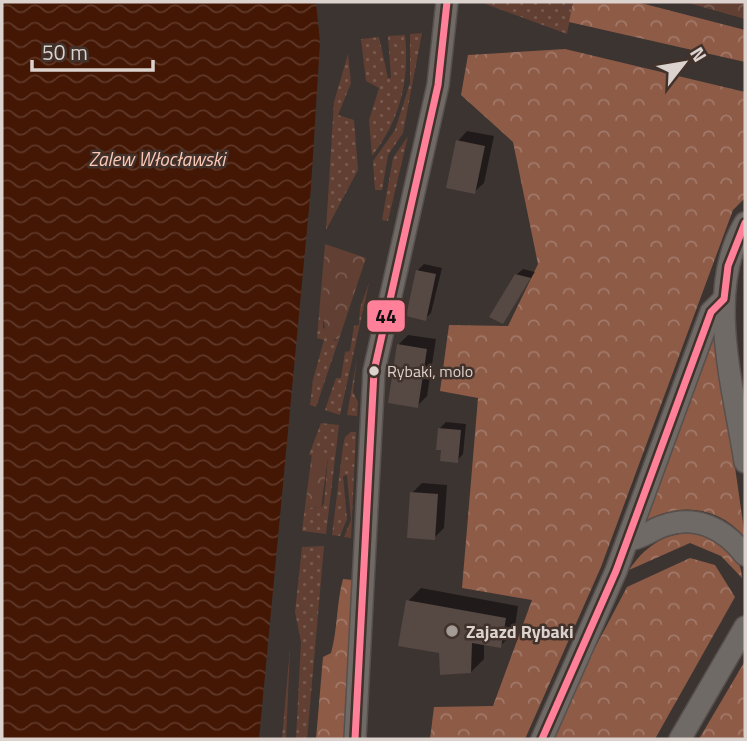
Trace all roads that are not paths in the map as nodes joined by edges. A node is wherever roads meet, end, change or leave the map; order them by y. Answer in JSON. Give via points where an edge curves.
{"nodes":[{"id":1,"x":447,"y":2,"type":"edge"},
{"id":2,"x":745,"y":223,"type":"edge"},
{"id":3,"x":724,"y":299,"type":"junction"},
{"id":4,"x":745,"y":462,"type":"edge"},
{"id":5,"x":628,"y":540,"type":"junction"},
{"id":6,"x":745,"y":555,"type":"edge"},
{"id":7,"x":745,"y":627,"type":"edge"},
{"id":8,"x":355,"y":739,"type":"edge"},
{"id":9,"x":542,"y":739,"type":"edge"},
{"id":10,"x":680,"y":739,"type":"edge"}],
"edges":[{"from":1,"to":8,"type":"street","via":[[438,85],[374,372]]},
{"from":2,"to":3,"type":"street","via":[[728,266]]},
{"from":3,"to":4,"type":"street"},
{"from":3,"to":5,"type":"street","via":[[711,312]]},
{"from":5,"to":6,"type":"street","via":[[671,523],[699,523],[721,531]]},
{"from":5,"to":9,"type":"street"},
{"from":7,"to":10,"type":"street"}]}
